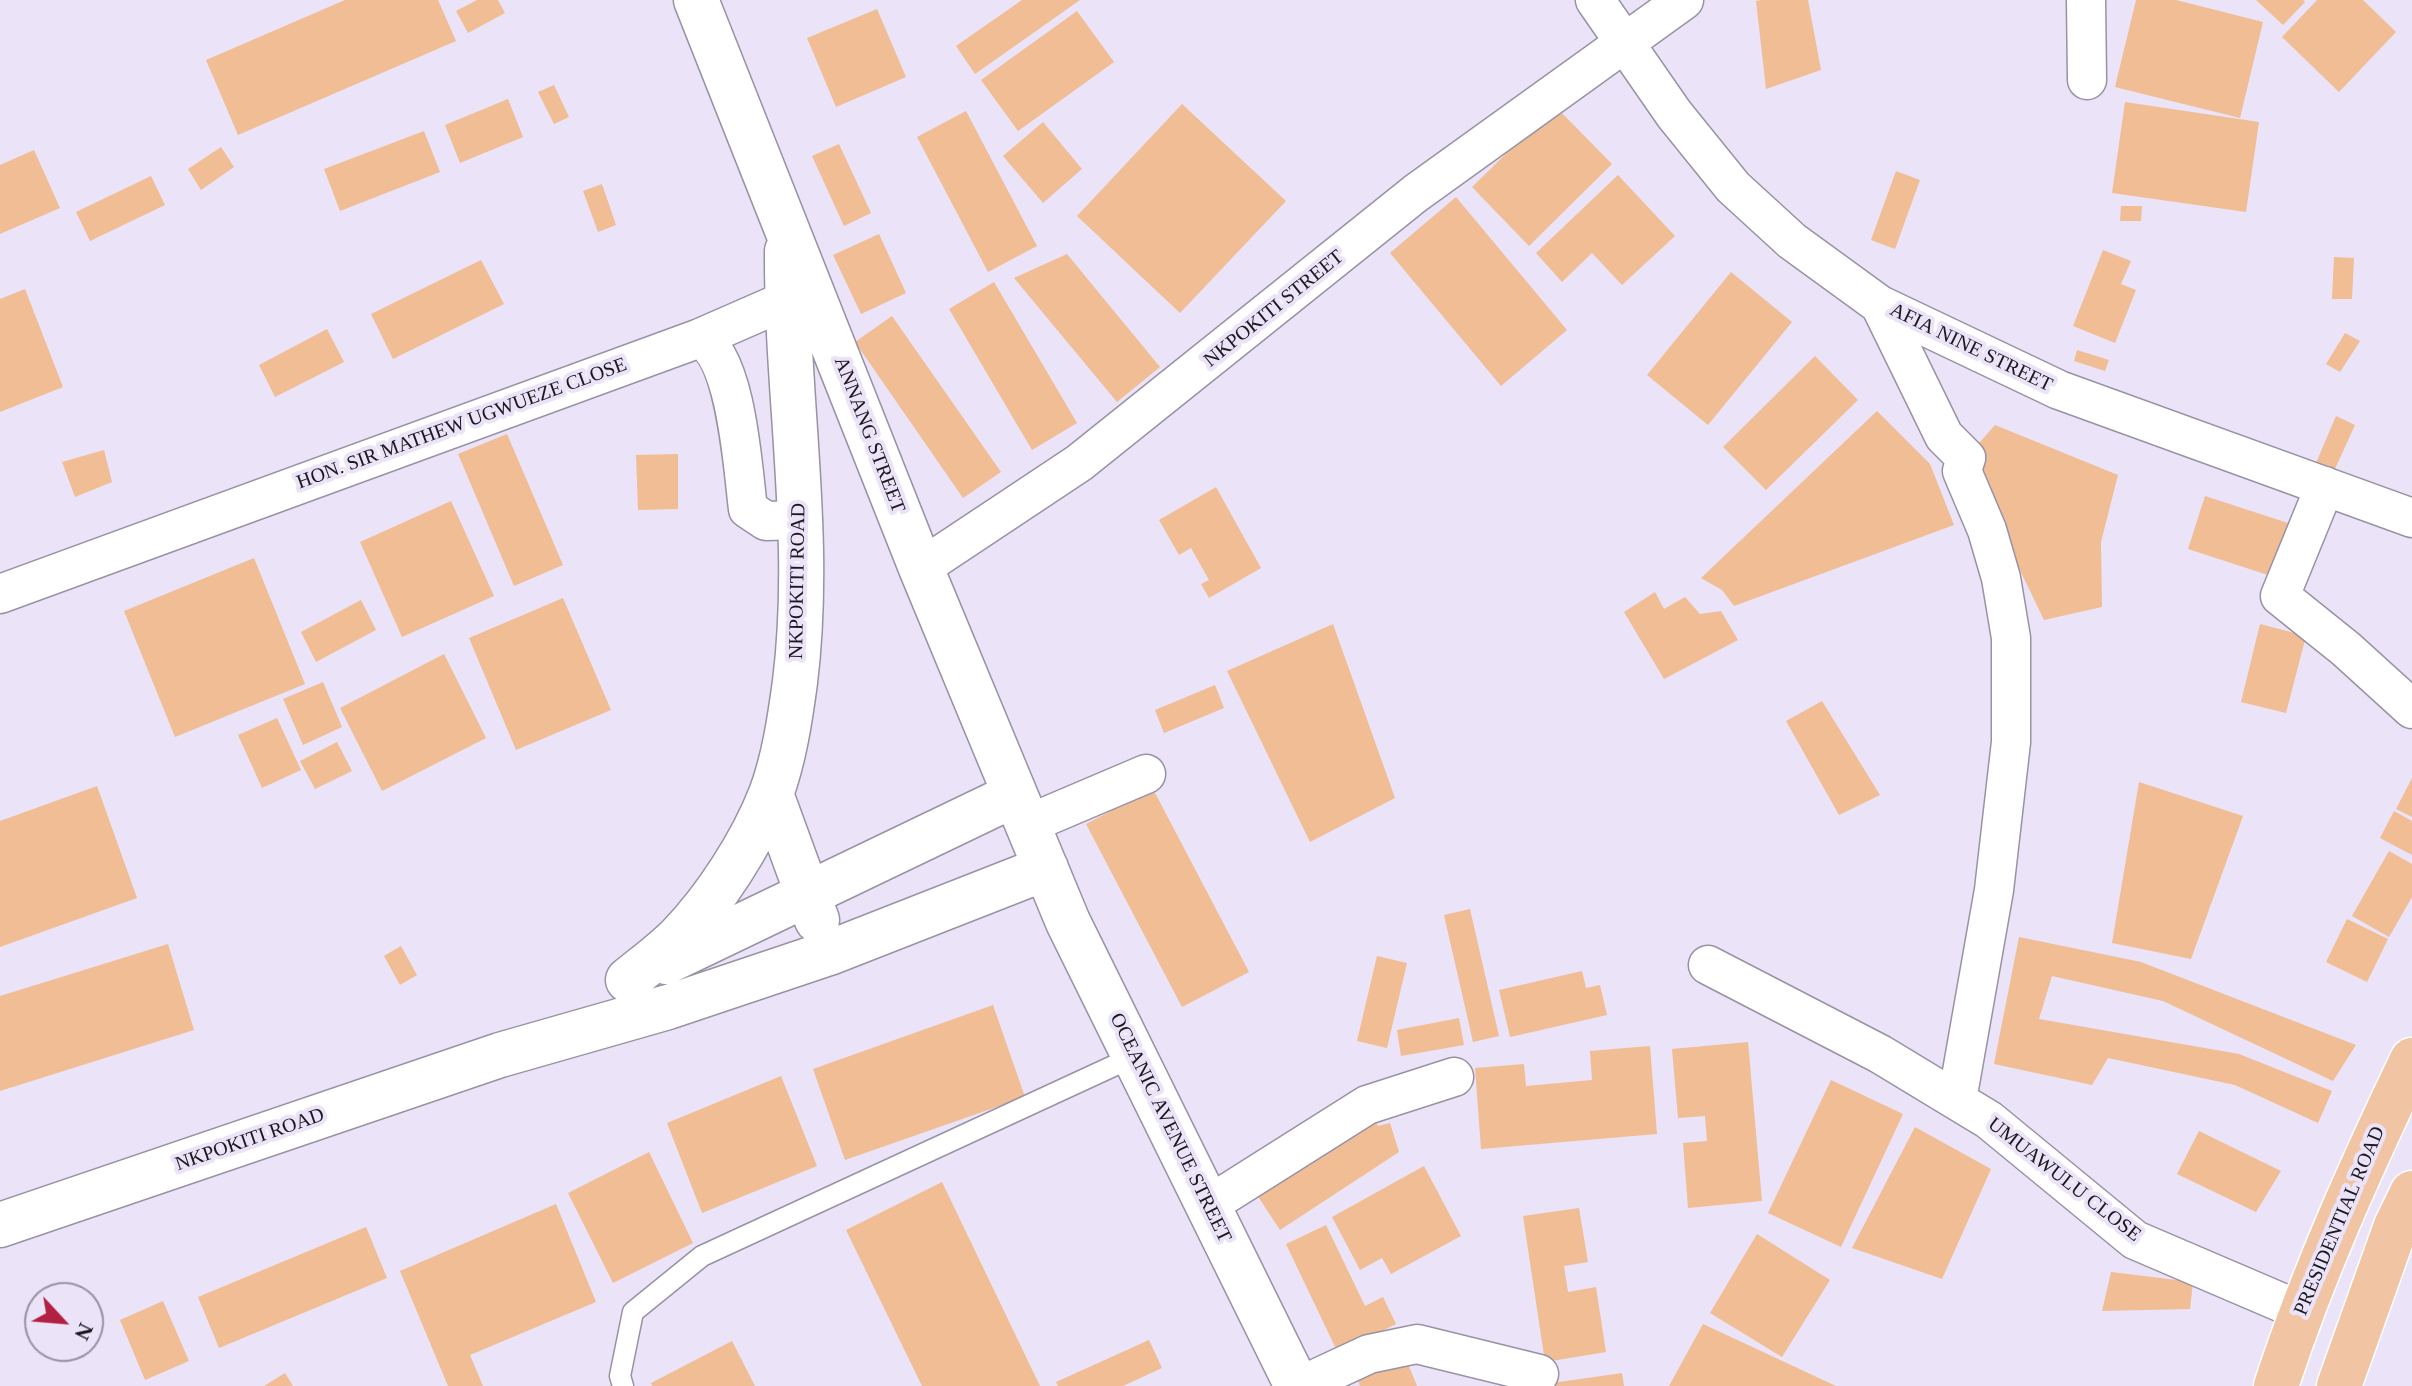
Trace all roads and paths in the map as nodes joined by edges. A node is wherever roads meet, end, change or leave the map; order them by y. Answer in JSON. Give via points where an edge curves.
{"nodes":[{"id":1,"x":696,"y":0,"type":"edge"},
{"id":2,"x":1595,"y":0,"type":"edge"},
{"id":3,"x":1684,"y":0,"type":"edge"},
{"id":4,"x":2086,"y":0,"type":"edge"},
{"id":5,"x":1624,"y":43,"type":"junction"},
{"id":6,"x":2087,"y":80,"type":"dead end"},
{"id":7,"x":788,"y":225,"type":"junction"},
{"id":8,"x":787,"y":300,"type":"junction"},
{"id":9,"x":1880,"y":305,"type":"junction"},
{"id":10,"x":700,"y":338,"type":"junction"},
{"id":11,"x":2325,"y":486,"type":"junction"},
{"id":12,"x":2412,"y":518,"type":"edge"},
{"id":13,"x":802,"y":520,"type":"junction"},
{"id":14,"x":921,"y":568,"type":"junction"},
{"id":15,"x":0,"y":594,"type":"edge"},
{"id":16,"x":2412,"y":709,"type":"edge"},
{"id":17,"x":1146,"y":774,"type":"dead end"},
{"id":18,"x":771,"y":794,"type":"junction"},
{"id":19,"x":1020,"y":810,"type":"junction"},
{"id":20,"x":1046,"y":868,"type":"junction"},
{"id":21,"x":808,"y":893,"type":"junction"},
{"id":22,"x":829,"y":953,"type":"junction"},
{"id":23,"x":1708,"y":965,"type":"dead end"},
{"id":24,"x":628,"y":980,"type":"junction"},
{"id":25,"x":500,"y":1055,"type":"junction"},
{"id":26,"x":1135,"y":1056,"type":"junction"},
{"id":27,"x":2412,"y":1060,"type":"edge"},
{"id":28,"x":1454,"y":1077,"type":"dead end"},
{"id":29,"x":1957,"y":1100,"type":"junction"},
{"id":30,"x":2344,"y":1203,"type":"junction"},
{"id":31,"x":1207,"y":1206,"type":"junction"},
{"id":32,"x":2404,"y":1209,"type":"edge"},
{"id":33,"x":0,"y":1225,"type":"edge"},
{"id":34,"x":2301,"y":1311,"type":"junction"},
{"id":35,"x":1539,"y":1374,"type":"dead end"},
{"id":36,"x":623,"y":1386,"type":"edge"},
{"id":37,"x":1299,"y":1386,"type":"edge"},
{"id":38,"x":2276,"y":1386,"type":"edge"},
{"id":39,"x":2339,"y":1386,"type":"edge"}],
"edges":[{"from":1,"to":7,"type":"main road","name":"ANNANG STREET"},
{"from":2,"to":5,"type":"street","name":"AFIA NINE STREET"},
{"from":3,"to":5,"type":"street","name":"NKPOKITI STREET"},
{"from":4,"to":6,"type":"street"},
{"from":5,"to":9,"type":"street","name":"AFIA NINE STREET","via":[[1733,187],[1792,241]]},
{"from":5,"to":14,"type":"street","name":"NKPOKITI STREET","via":[[1416,193],[1079,463]]},
{"from":7,"to":8,"type":"main road","name":"NKPOKITI ROAD"},
{"from":7,"to":14,"type":"main road","name":"ANNANG STREET"},
{"from":8,"to":10,"type":"street","name":"HON. SIR MATHEW UGWUEZE CLOSE"},
{"from":8,"to":13,"type":"main road","name":"NKPOKITI ROAD"},
{"from":9,"to":11,"type":"street","name":"AFIA NINE STREET","via":[[2059,390]]},
{"from":9,"to":29,"type":"street","via":[[1944,436],[1966,458],[1962,471],[1997,566],[2011,638],[2011,742],[2003,830]]},
{"from":10,"to":13,"type":"street","via":[[720,364],[735,410],[748,509],[766,521]]},
{"from":10,"to":15,"type":"street","name":"HON. SIR MATHEW UGWUEZE CLOSE"},
{"from":11,"to":12,"type":"street","name":"AFIA NINE STREET"},
{"from":11,"to":16,"type":"street","via":[[2280,596]]},
{"from":13,"to":18,"type":"main road","name":"NKPOKITI ROAD","via":[[801,633],[790,718]]},
{"from":14,"to":19,"type":"main road","name":"ANNANG STREET"},
{"from":17,"to":19,"type":"street"},
{"from":18,"to":21,"type":"main road"},
{"from":18,"to":24,"type":"main road","name":"NKPOKITI ROAD","via":[[720,883],[680,936]]},
{"from":19,"to":20,"type":"main road","name":"ANNANG STREET"},
{"from":19,"to":21,"type":"main road"},
{"from":20,"to":22,"type":"main road"},
{"from":20,"to":26,"type":"main road","name":"OCEANIC AVENUE STREET"},
{"from":21,"to":22,"type":"main road"},
{"from":21,"to":24,"type":"main road"},
{"from":22,"to":25,"type":"main road"},
{"from":23,"to":29,"type":"street","name":"UMUAWULU CLOSE"},
{"from":24,"to":25,"type":"main road"},
{"from":25,"to":33,"type":"main road","name":"NKPOKITI ROAD"},
{"from":26,"to":31,"type":"main road","name":"OCEANIC AVENUE STREET"},
{"from":26,"to":36,"type":"lane","via":[[702,1256],[633,1312],[620,1376]]},
{"from":27,"to":30,"type":"main road","name":"PRESIDENTIAL ROAD"},
{"from":28,"to":31,"type":"street","via":[[1367,1105]]},
{"from":29,"to":34,"type":"street","name":"UMUAWULU CLOSE","via":[[2018,1141],[2135,1240]]},
{"from":30,"to":32,"type":"main road"},
{"from":30,"to":34,"type":"main road","name":"PRESIDENTIAL ROAD"},
{"from":31,"to":37,"type":"main road","name":"OCEANIC AVENUE STREET"},
{"from":32,"to":39,"type":"main road"},
{"from":34,"to":38,"type":"main road","name":"PRESIDENTIAL ROAD"},
{"from":35,"to":37,"type":"street","via":[[1417,1344],[1369,1354]]}]}
